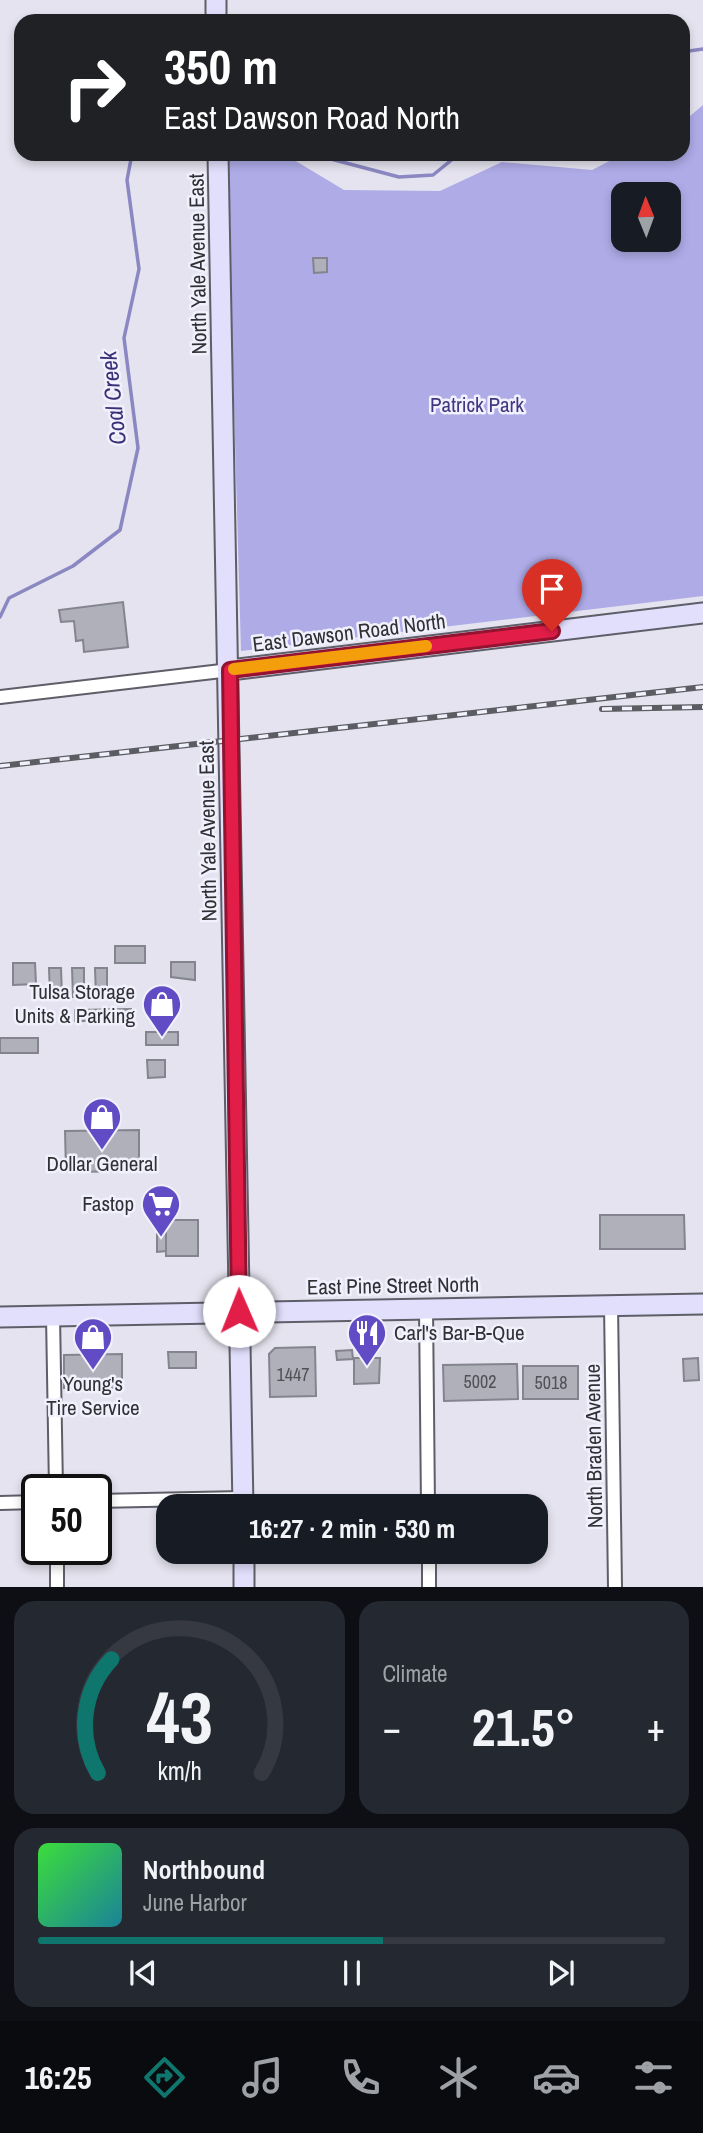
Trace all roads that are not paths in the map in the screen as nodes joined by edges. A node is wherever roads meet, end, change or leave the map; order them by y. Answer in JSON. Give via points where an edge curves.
{"nodes":[{"id":1,"x":218,"y":161,"type":"edge"},
{"id":2,"x":703,"y":613,"type":"edge"},
{"id":3,"x":230,"y":670,"type":"junction"},
{"id":4,"x":0,"y":697,"type":"edge"},
{"id":5,"x":703,"y":1304,"type":"edge"},
{"id":6,"x":611,"y":1305,"type":"junction"},
{"id":7,"x":426,"y":1308,"type":"junction"},
{"id":8,"x":239,"y":1311,"type":"junction"},
{"id":9,"x":52,"y":1315,"type":"junction"},
{"id":10,"x":0,"y":1317,"type":"edge"},
{"id":11,"x":56,"y":1474,"type":"edge"},
{"id":12,"x":243,"y":1494,"type":"edge"},
{"id":13,"x":428,"y":1494,"type":"edge"},
{"id":14,"x":112,"y":1501,"type":"edge"},
{"id":15,"x":21,"y":1502,"type":"edge"},
{"id":16,"x":156,"y":1502,"type":"edge"},
{"id":17,"x":0,"y":1503,"type":"edge"},
{"id":18,"x":244,"y":1564,"type":"edge"},
{"id":19,"x":429,"y":1564,"type":"edge"},
{"id":20,"x":57,"y":1565,"type":"edge"},
{"id":21,"x":57,"y":1587,"type":"edge"},
{"id":22,"x":244,"y":1587,"type":"edge"},
{"id":23,"x":429,"y":1587,"type":"edge"},
{"id":24,"x":615,"y":1587,"type":"edge"}],
"edges":[{"from":1,"to":3,"type":"main road","name":"North Yale Avenue East"},
{"from":2,"to":3,"type":"main road","name":"East Dawson Road North"},
{"from":3,"to":4,"type":"street","name":"East Dawson Road North"},
{"from":3,"to":8,"type":"main road","name":"North Yale Avenue East"},
{"from":5,"to":6,"type":"main road","name":"East Pine Street North"},
{"from":6,"to":7,"type":"main road","name":"East Pine Street North"},
{"from":6,"to":24,"type":"street","name":"North Braden Avenue"},
{"from":7,"to":8,"type":"main road","name":"East Pine Street North"},
{"from":7,"to":13,"type":"street"},
{"from":8,"to":9,"type":"main road","name":"East Pine Street North"},
{"from":8,"to":12,"type":"main road","name":"North Yale Avenue East"},
{"from":9,"to":10,"type":"main road","name":"East Pine Street North"},
{"from":9,"to":11,"type":"street"},
{"from":14,"to":16,"type":"street"},
{"from":15,"to":17,"type":"street"},
{"from":18,"to":22,"type":"main road"},
{"from":19,"to":23,"type":"street"},
{"from":20,"to":21,"type":"street"}]}
